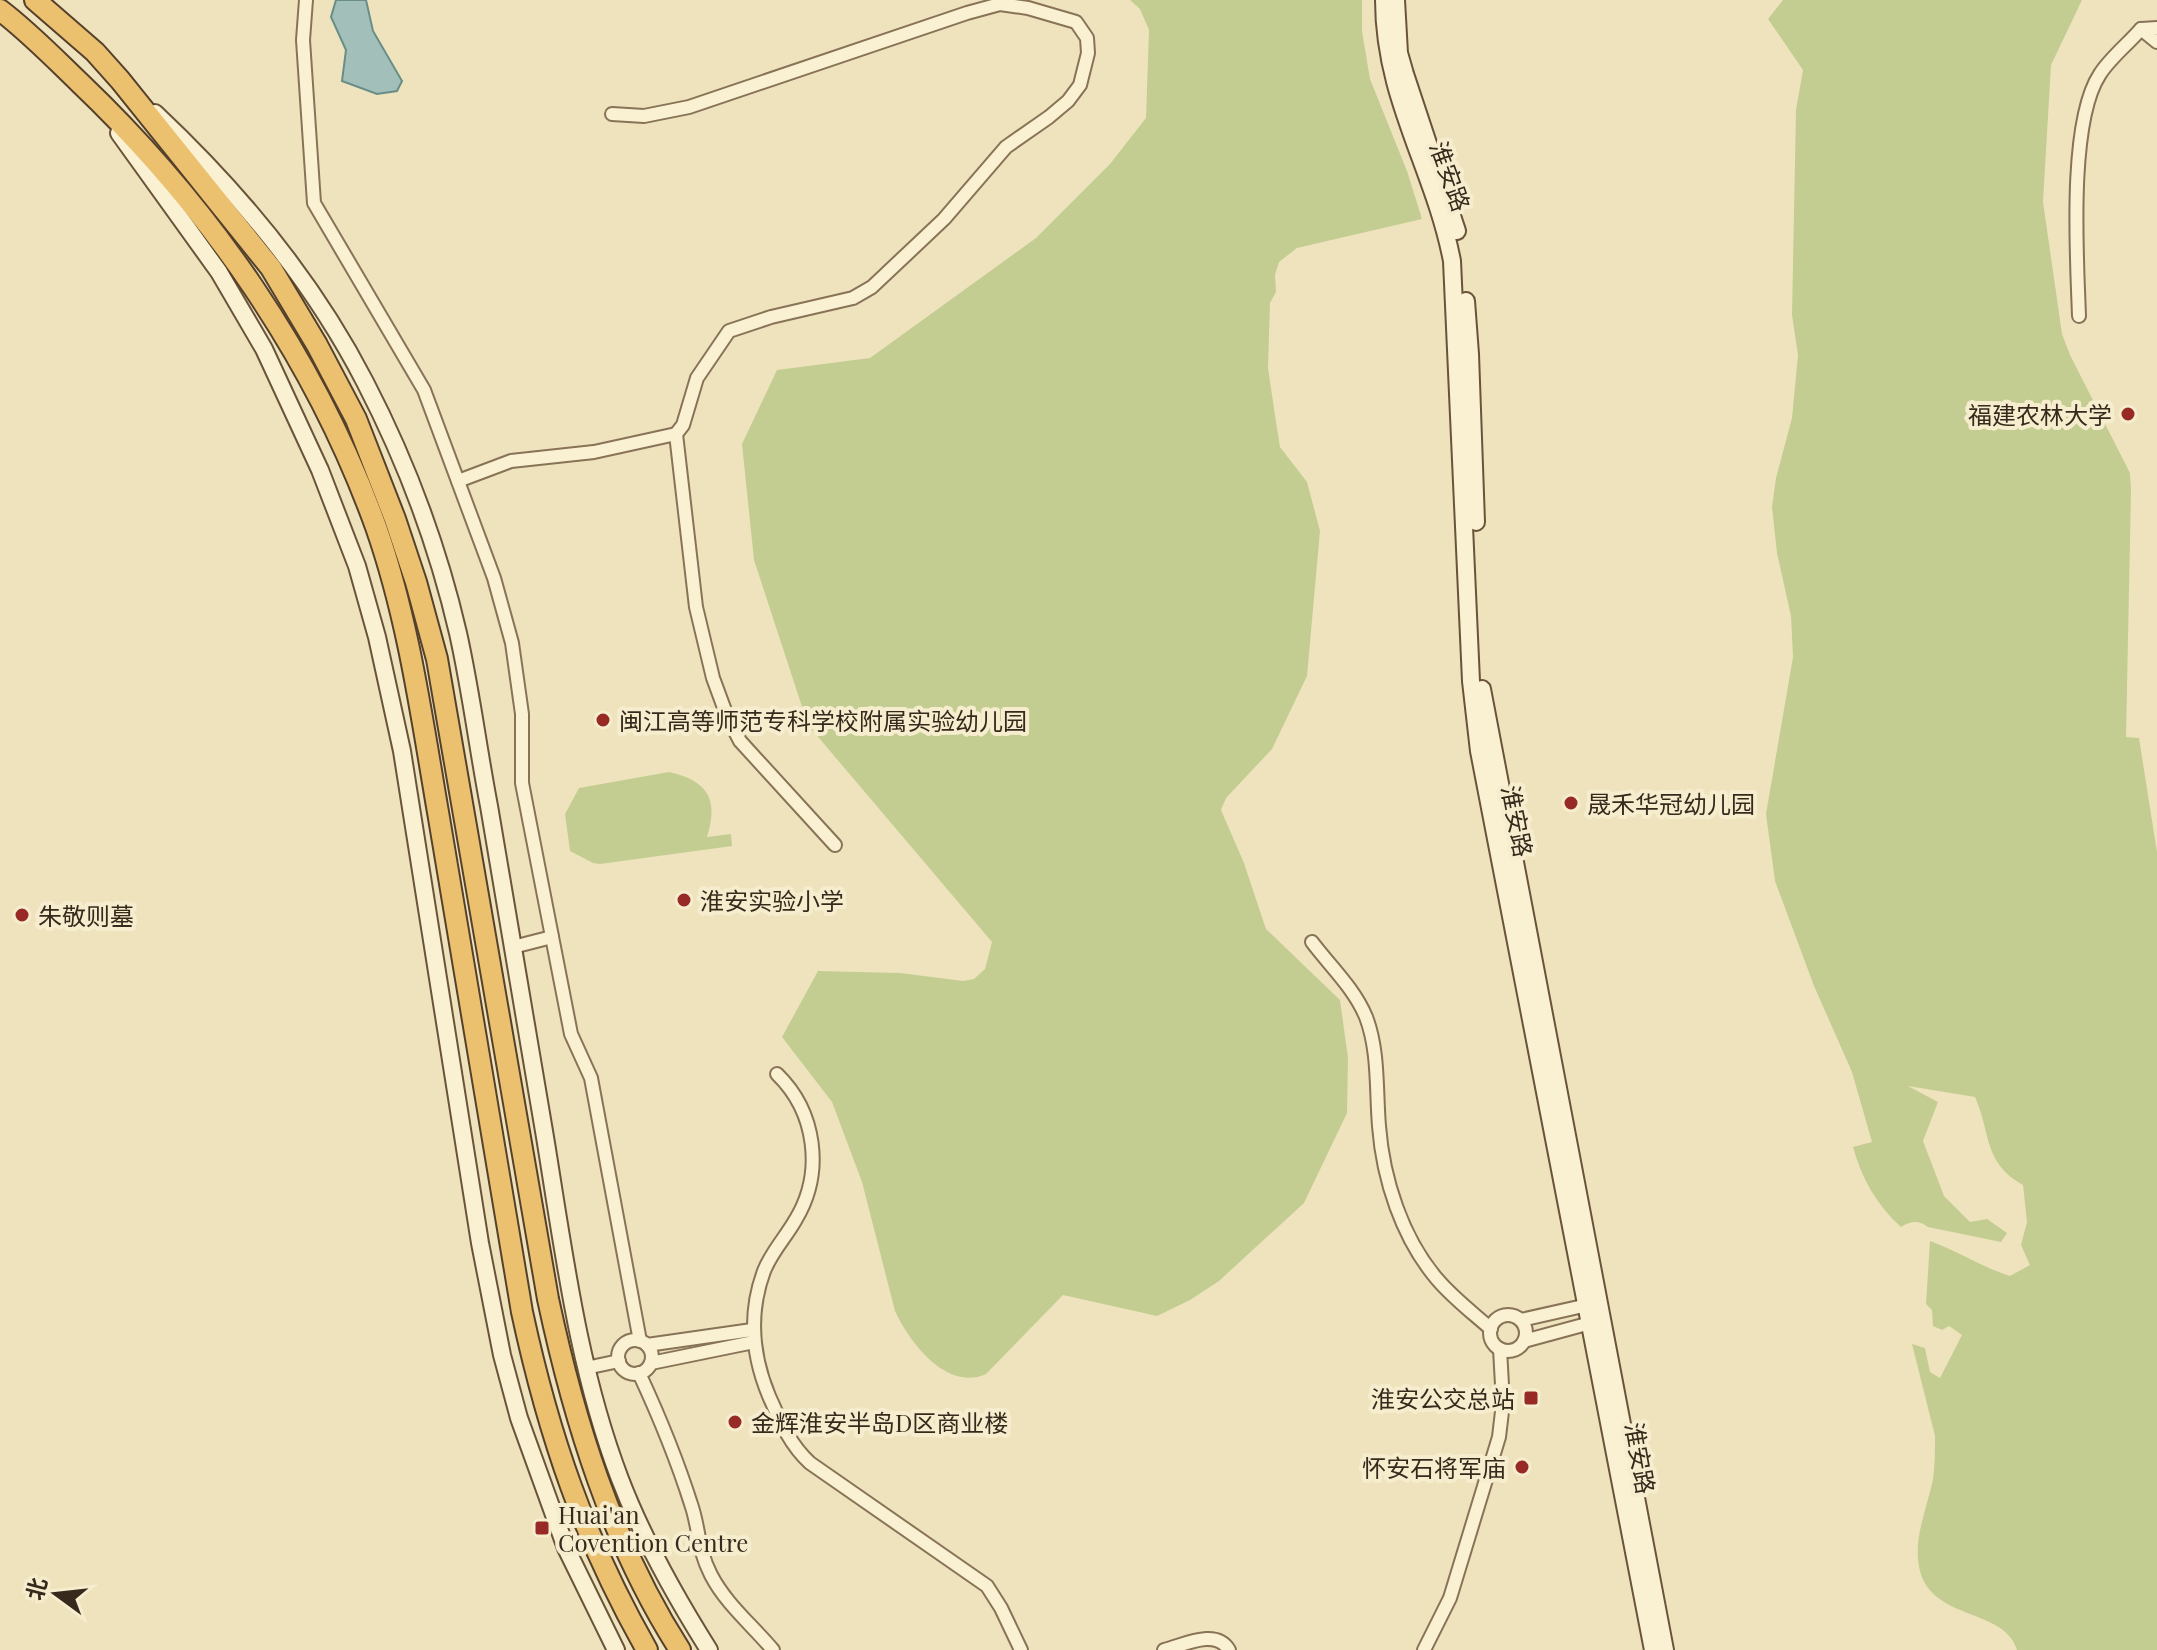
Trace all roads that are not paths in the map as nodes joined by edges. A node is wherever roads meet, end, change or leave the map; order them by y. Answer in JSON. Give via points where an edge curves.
{"nodes":[{"id":1,"x":35,"y":0,"type":"edge"},
{"id":2,"x":306,"y":0,"type":"edge"},
{"id":3,"x":1384,"y":0,"type":"edge"},
{"id":4,"x":1396,"y":0,"type":"edge"},
{"id":5,"x":0,"y":10,"type":"edge"},
{"id":6,"x":2157,"y":28,"type":"edge"},
{"id":7,"x":2141,"y":29,"type":"junction"},
{"id":8,"x":2157,"y":42,"type":"edge"},
{"id":9,"x":120,"y":80,"type":"junction"},
{"id":10,"x":87,"y":90,"type":"junction"},
{"id":11,"x":612,"y":114,"type":"dead end"},
{"id":12,"x":2079,"y":316,"type":"dead end"},
{"id":13,"x":676,"y":434,"type":"junction"},
{"id":14,"x":458,"y":481,"type":"junction"},
{"id":15,"x":835,"y":845,"type":"dead end"},
{"id":16,"x":552,"y":937,"type":"junction"},
{"id":17,"x":1312,"y":942,"type":"dead end"},
{"id":18,"x":513,"y":947,"type":"junction"},
{"id":19,"x":777,"y":1074,"type":"dead end"},
{"id":20,"x":1595,"y":1312,"type":"junction"},
{"id":21,"x":1521,"y":1320,"type":"junction"},
{"id":22,"x":1491,"y":1329,"type":"junction"},
{"id":23,"x":753,"y":1336,"type":"junction"},
{"id":24,"x":1524,"y":1341,"type":"junction"},
{"id":25,"x":643,"y":1343,"type":"junction"},
{"id":26,"x":1500,"y":1349,"type":"junction"},
{"id":27,"x":619,"y":1361,"type":"junction"},
{"id":28,"x":651,"y":1363,"type":"junction"},
{"id":29,"x":580,"y":1369,"type":"junction"},
{"id":30,"x":639,"y":1373,"type":"junction"},
{"id":31,"x":531,"y":1380,"type":"dead end"},
{"id":32,"x":510,"y":1385,"type":"junction"},
{"id":33,"x":616,"y":1650,"type":"edge"},
{"id":34,"x":647,"y":1650,"type":"edge"},
{"id":35,"x":680,"y":1650,"type":"edge"},
{"id":36,"x":709,"y":1650,"type":"edge"},
{"id":37,"x":773,"y":1650,"type":"edge"},
{"id":38,"x":1021,"y":1650,"type":"edge"},
{"id":39,"x":1164,"y":1650,"type":"edge"},
{"id":40,"x":1229,"y":1650,"type":"edge"},
{"id":41,"x":1424,"y":1650,"type":"edge"},
{"id":42,"x":1653,"y":1650,"type":"edge"},
{"id":43,"x":1665,"y":1650,"type":"edge"}],
"edges":[{"from":1,"to":9,"type":"highway"},
{"from":2,"to":14,"type":"street","via":[[303,40],[314,203],[418,378]]},
{"from":3,"to":20,"type":"main road","name":"淮安路","via":[[1394,82],[1452,261],[1471,681],[1479,751]]},
{"from":4,"to":20,"type":"main road","name":"淮安路","via":[[1399,53],[1460,249],[1470,354],[1482,686]]},
{"from":5,"to":10,"type":"highway"},
{"from":6,"to":7,"type":"street"},
{"from":7,"to":8,"type":"street"},
{"from":7,"to":12,"type":"street","via":[[2099,75],[2088,102],[2075,240]]},
{"from":9,"to":18,"type":"main road","via":[[190,145],[288,261],[334,326],[378,408],[428,532],[457,629]]},
{"from":9,"to":35,"type":"highway","via":[[295,304],[356,419],[395,519],[437,659],[548,1299],[571,1397],[618,1529]]},
{"from":10,"to":32,"type":"main road","via":[[233,294],[310,448],[357,566],[402,751],[480,1243]]},
{"from":10,"to":34,"type":"highway","via":[[133,136],[247,278],[312,380],[377,529],[423,717],[512,1257],[541,1398],[587,1532]]},
{"from":11,"to":13,"type":"street","via":[[644,116],[689,107],[1000,4],[1076,22],[1087,38],[1080,85],[1068,101],[1006,147],[944,219],[872,287],[853,298],[729,331],[697,378]]},
{"from":13,"to":14,"type":"street","via":[[594,452],[511,461]]},
{"from":13,"to":15,"type":"street","via":[[696,607],[727,716],[740,741]]},
{"from":14,"to":16,"type":"street","via":[[512,643],[522,714],[522,783]]},
{"from":16,"to":18,"type":"street"},
{"from":16,"to":25,"type":"street","via":[[571,1034],[591,1078]]},
{"from":17,"to":22,"type":"street","via":[[1366,1017],[1375,1053],[1380,1138],[1400,1217],[1436,1278]]},
{"from":18,"to":29,"type":"main road"},
{"from":19,"to":23,"type":"street","via":[[805,1115],[814,1165],[807,1199],[764,1272]]},
{"from":20,"to":21,"type":"street"},
{"from":20,"to":24,"type":"street"},
{"from":20,"to":42,"type":"main road","name":"淮安路"},
{"from":20,"to":43,"type":"main road","name":"淮安路"},
{"from":21,"to":22,"type":"street","via":[[1503,1317]]},
{"from":21,"to":24,"type":"street"},
{"from":22,"to":26,"type":"street"},
{"from":23,"to":25,"type":"street"},
{"from":23,"to":28,"type":"street"},
{"from":23,"to":38,"type":"street","via":[[766,1387],[802,1456],[987,1586]]},
{"from":24,"to":26,"type":"street","via":[[1516,1349]]},
{"from":25,"to":27,"type":"street","via":[[624,1345]]},
{"from":25,"to":28,"type":"street"},
{"from":26,"to":41,"type":"street","via":[[1499,1437],[1450,1598]]},
{"from":27,"to":29,"type":"street"},
{"from":27,"to":30,"type":"street","via":[[625,1370]]},
{"from":28,"to":30,"type":"street"},
{"from":29,"to":36,"type":"main road","via":[[631,1504]]},
{"from":30,"to":37,"type":"street","via":[[686,1488],[711,1576]]},
{"from":31,"to":32,"type":"main road"},
{"from":32,"to":33,"type":"main road","via":[[566,1548]]},
{"from":39,"to":40,"type":"street","via":[[1208,1639],[1224,1642]]}]}
